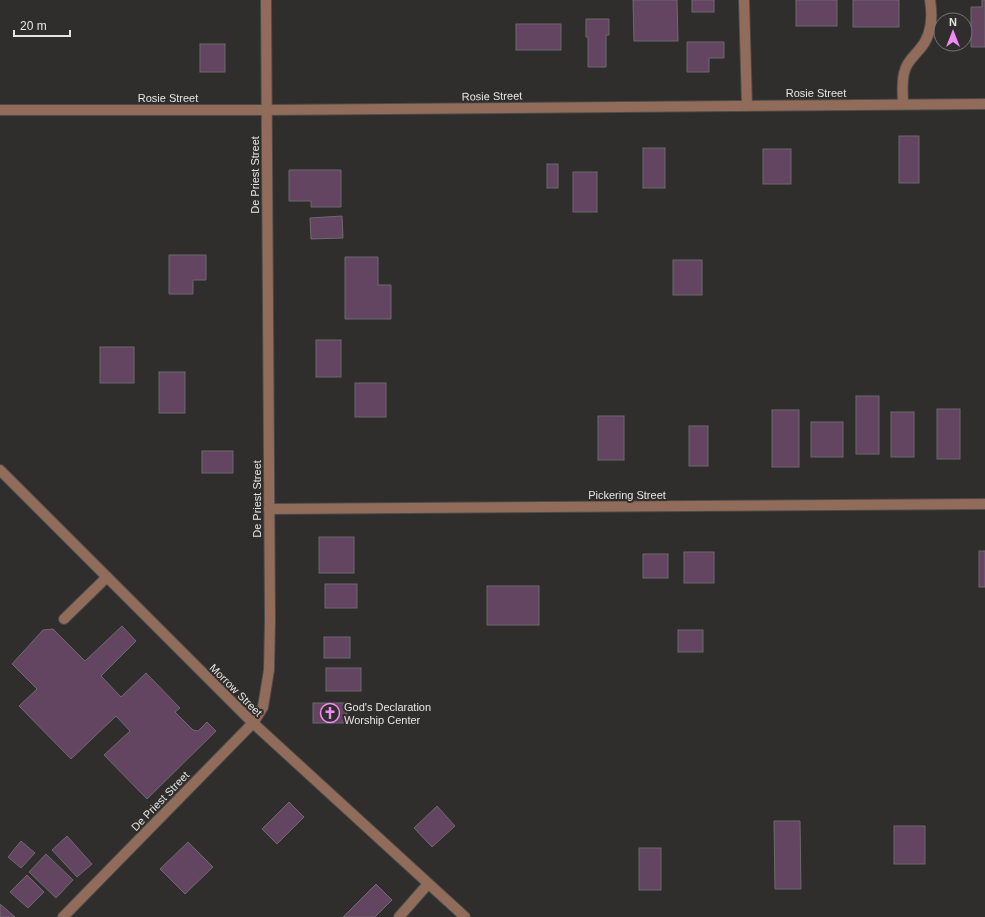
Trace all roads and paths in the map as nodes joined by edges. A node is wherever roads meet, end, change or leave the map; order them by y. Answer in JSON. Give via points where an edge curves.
{"nodes":[{"id":1,"x":266,"y":0,"type":"edge"},
{"id":2,"x":744,"y":0,"type":"edge"},
{"id":3,"x":930,"y":0,"type":"edge"},
{"id":4,"x":903,"y":104,"type":"junction"},
{"id":5,"x":985,"y":104,"type":"edge"},
{"id":6,"x":747,"y":106,"type":"junction"},
{"id":7,"x":0,"y":110,"type":"edge"},
{"id":8,"x":266,"y":110,"type":"junction"},
{"id":9,"x":0,"y":470,"type":"edge"},
{"id":10,"x":985,"y":504,"type":"edge"},
{"id":11,"x":269,"y":509,"type":"junction"},
{"id":12,"x":107,"y":578,"type":"junction"},
{"id":13,"x":64,"y":619,"type":"dead end"},
{"id":14,"x":252,"y":723,"type":"junction"},
{"id":15,"x":428,"y":884,"type":"junction"},
{"id":16,"x":63,"y":917,"type":"edge"},
{"id":17,"x":399,"y":917,"type":"edge"},
{"id":18,"x":465,"y":917,"type":"edge"}],
"edges":[{"from":1,"to":8,"type":"street","name":"De Priest Street"},
{"from":2,"to":6,"type":"street"},
{"from":3,"to":4,"type":"street","via":[[931,26],[927,39],[905,70]]},
{"from":4,"to":5,"type":"street","name":"Rosie Street"},
{"from":4,"to":6,"type":"street","name":"Rosie Street"},
{"from":6,"to":8,"type":"street","name":"Rosie Street"},
{"from":7,"to":8,"type":"street","name":"Rosie Street"},
{"from":8,"to":11,"type":"street","name":"De Priest Street"},
{"from":9,"to":12,"type":"street","name":"Morrow Street"},
{"from":10,"to":11,"type":"street","name":"Pickering Street"},
{"from":11,"to":14,"type":"street","name":"De Priest Street","via":[[269,670],[263,707]]},
{"from":12,"to":13,"type":"street"},
{"from":12,"to":14,"type":"street","name":"Morrow Street"},
{"from":14,"to":15,"type":"street","name":"Morrow Street"},
{"from":14,"to":16,"type":"street","name":"De Priest Street"},
{"from":15,"to":17,"type":"street"},
{"from":15,"to":18,"type":"street","name":"Morrow Street"}]}
